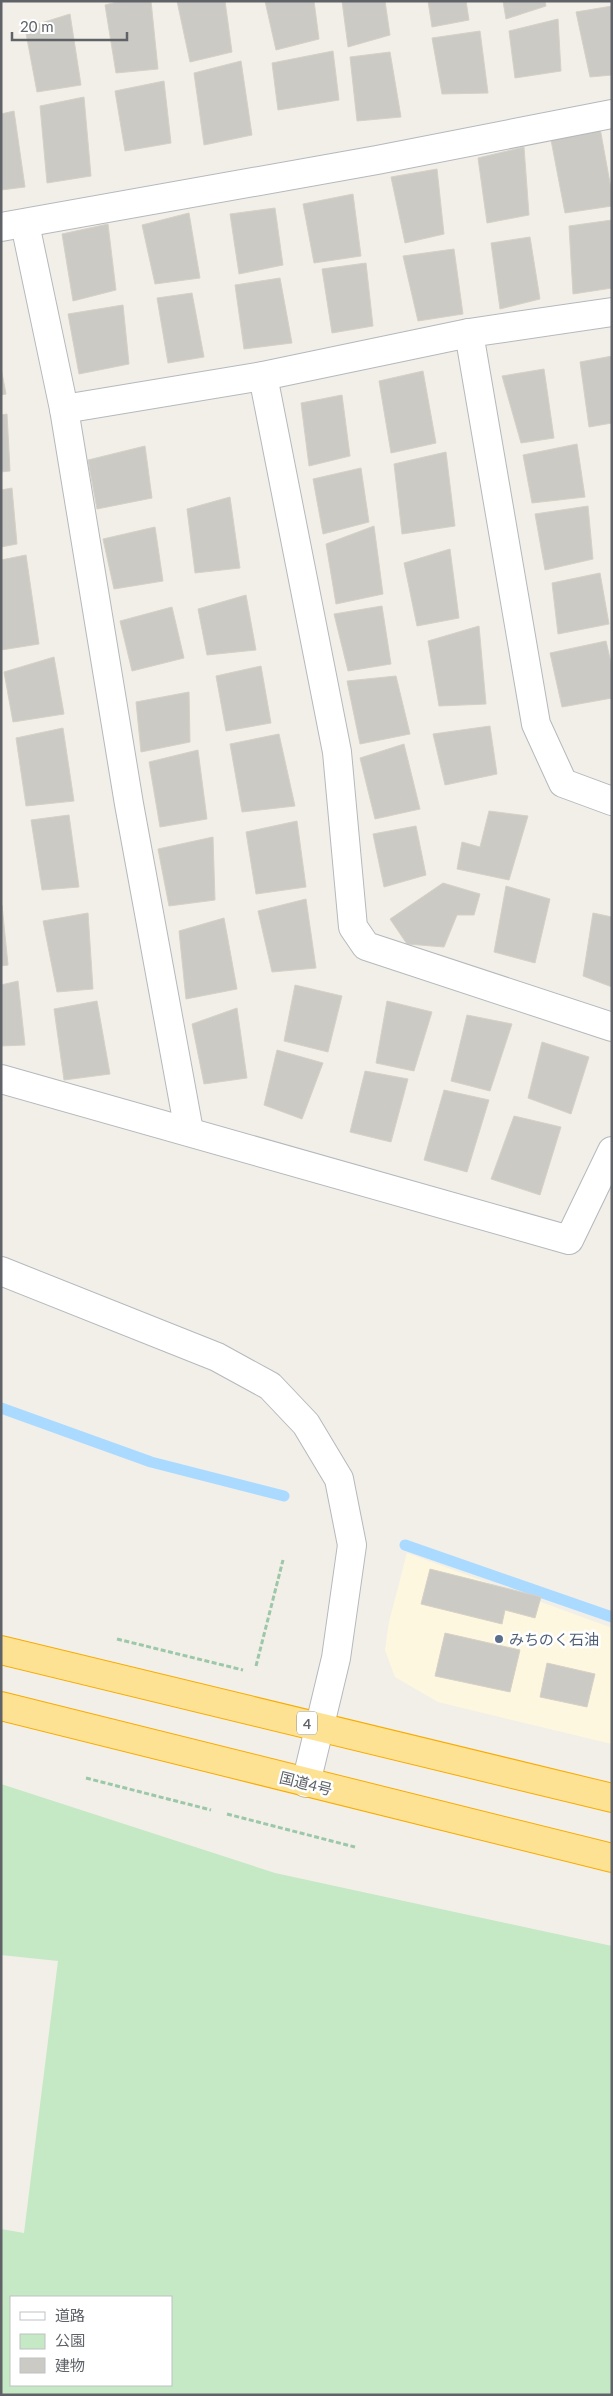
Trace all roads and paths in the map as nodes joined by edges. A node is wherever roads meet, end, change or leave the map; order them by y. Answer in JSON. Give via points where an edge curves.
{"nodes":[{"id":1,"x":612,"y":114,"type":"edge"},
{"id":2,"x":13,"y":225,"type":"edge"},
{"id":3,"x":612,"y":312,"type":"edge"},
{"id":4,"x":469,"y":333,"type":"junction"},
{"id":5,"x":263,"y":376,"type":"junction"},
{"id":6,"x":64,"y":408,"type":"junction"},
{"id":7,"x":612,"y":801,"type":"edge"},
{"id":8,"x":612,"y":1027,"type":"edge"},
{"id":9,"x":1,"y":1079,"type":"edge"},
{"id":10,"x":189,"y":1131,"type":"junction"},
{"id":11,"x":612,"y":1151,"type":"edge"},
{"id":12,"x":1,"y":1271,"type":"edge"},
{"id":13,"x":283,"y":1560,"type":"dead end"},
{"id":14,"x":117,"y":1639,"type":"dead end"},
{"id":15,"x":1,"y":1650,"type":"edge"},
{"id":16,"x":256,"y":1666,"type":"dead end"},
{"id":17,"x":243,"y":1670,"type":"dead end"},
{"id":18,"x":1,"y":1706,"type":"edge"},
{"id":19,"x":320,"y":1726,"type":"junction"},
{"id":20,"x":86,"y":1778,"type":"dead end"},
{"id":21,"x":306,"y":1783,"type":"junction"},
{"id":22,"x":612,"y":1798,"type":"edge"},
{"id":23,"x":210,"y":1810,"type":"dead end"},
{"id":24,"x":226,"y":1814,"type":"dead end"},
{"id":25,"x":355,"y":1847,"type":"dead end"},
{"id":26,"x":612,"y":1858,"type":"edge"}],
"edges":[{"from":1,"to":2,"type":"street"},
{"from":2,"to":6,"type":"street"},
{"from":3,"to":4,"type":"street"},
{"from":4,"to":5,"type":"street"},
{"from":4,"to":7,"type":"street","via":[[536,724],[563,783]]},
{"from":5,"to":6,"type":"street"},
{"from":5,"to":8,"type":"street","via":[[337,752],[353,928],[366,946]]},
{"from":6,"to":10,"type":"street","via":[[129,804]]},
{"from":9,"to":10,"type":"street"},
{"from":10,"to":11,"type":"street","via":[[569,1240]]},
{"from":12,"to":19,"type":"street","via":[[217,1357],[270,1386],[306,1424],[339,1479],[352,1545],[336,1658]]},
{"from":13,"to":16,"type":"path"},
{"from":14,"to":17,"type":"path"},
{"from":15,"to":19,"type":"highway","number":"4"},
{"from":18,"to":21,"type":"highway","name":"国道4号"},
{"from":19,"to":21,"type":"street"},
{"from":19,"to":22,"type":"highway","number":"4"},
{"from":20,"to":23,"type":"path"},
{"from":21,"to":26,"type":"highway","name":"国道4号"},
{"from":24,"to":25,"type":"path"}]}
